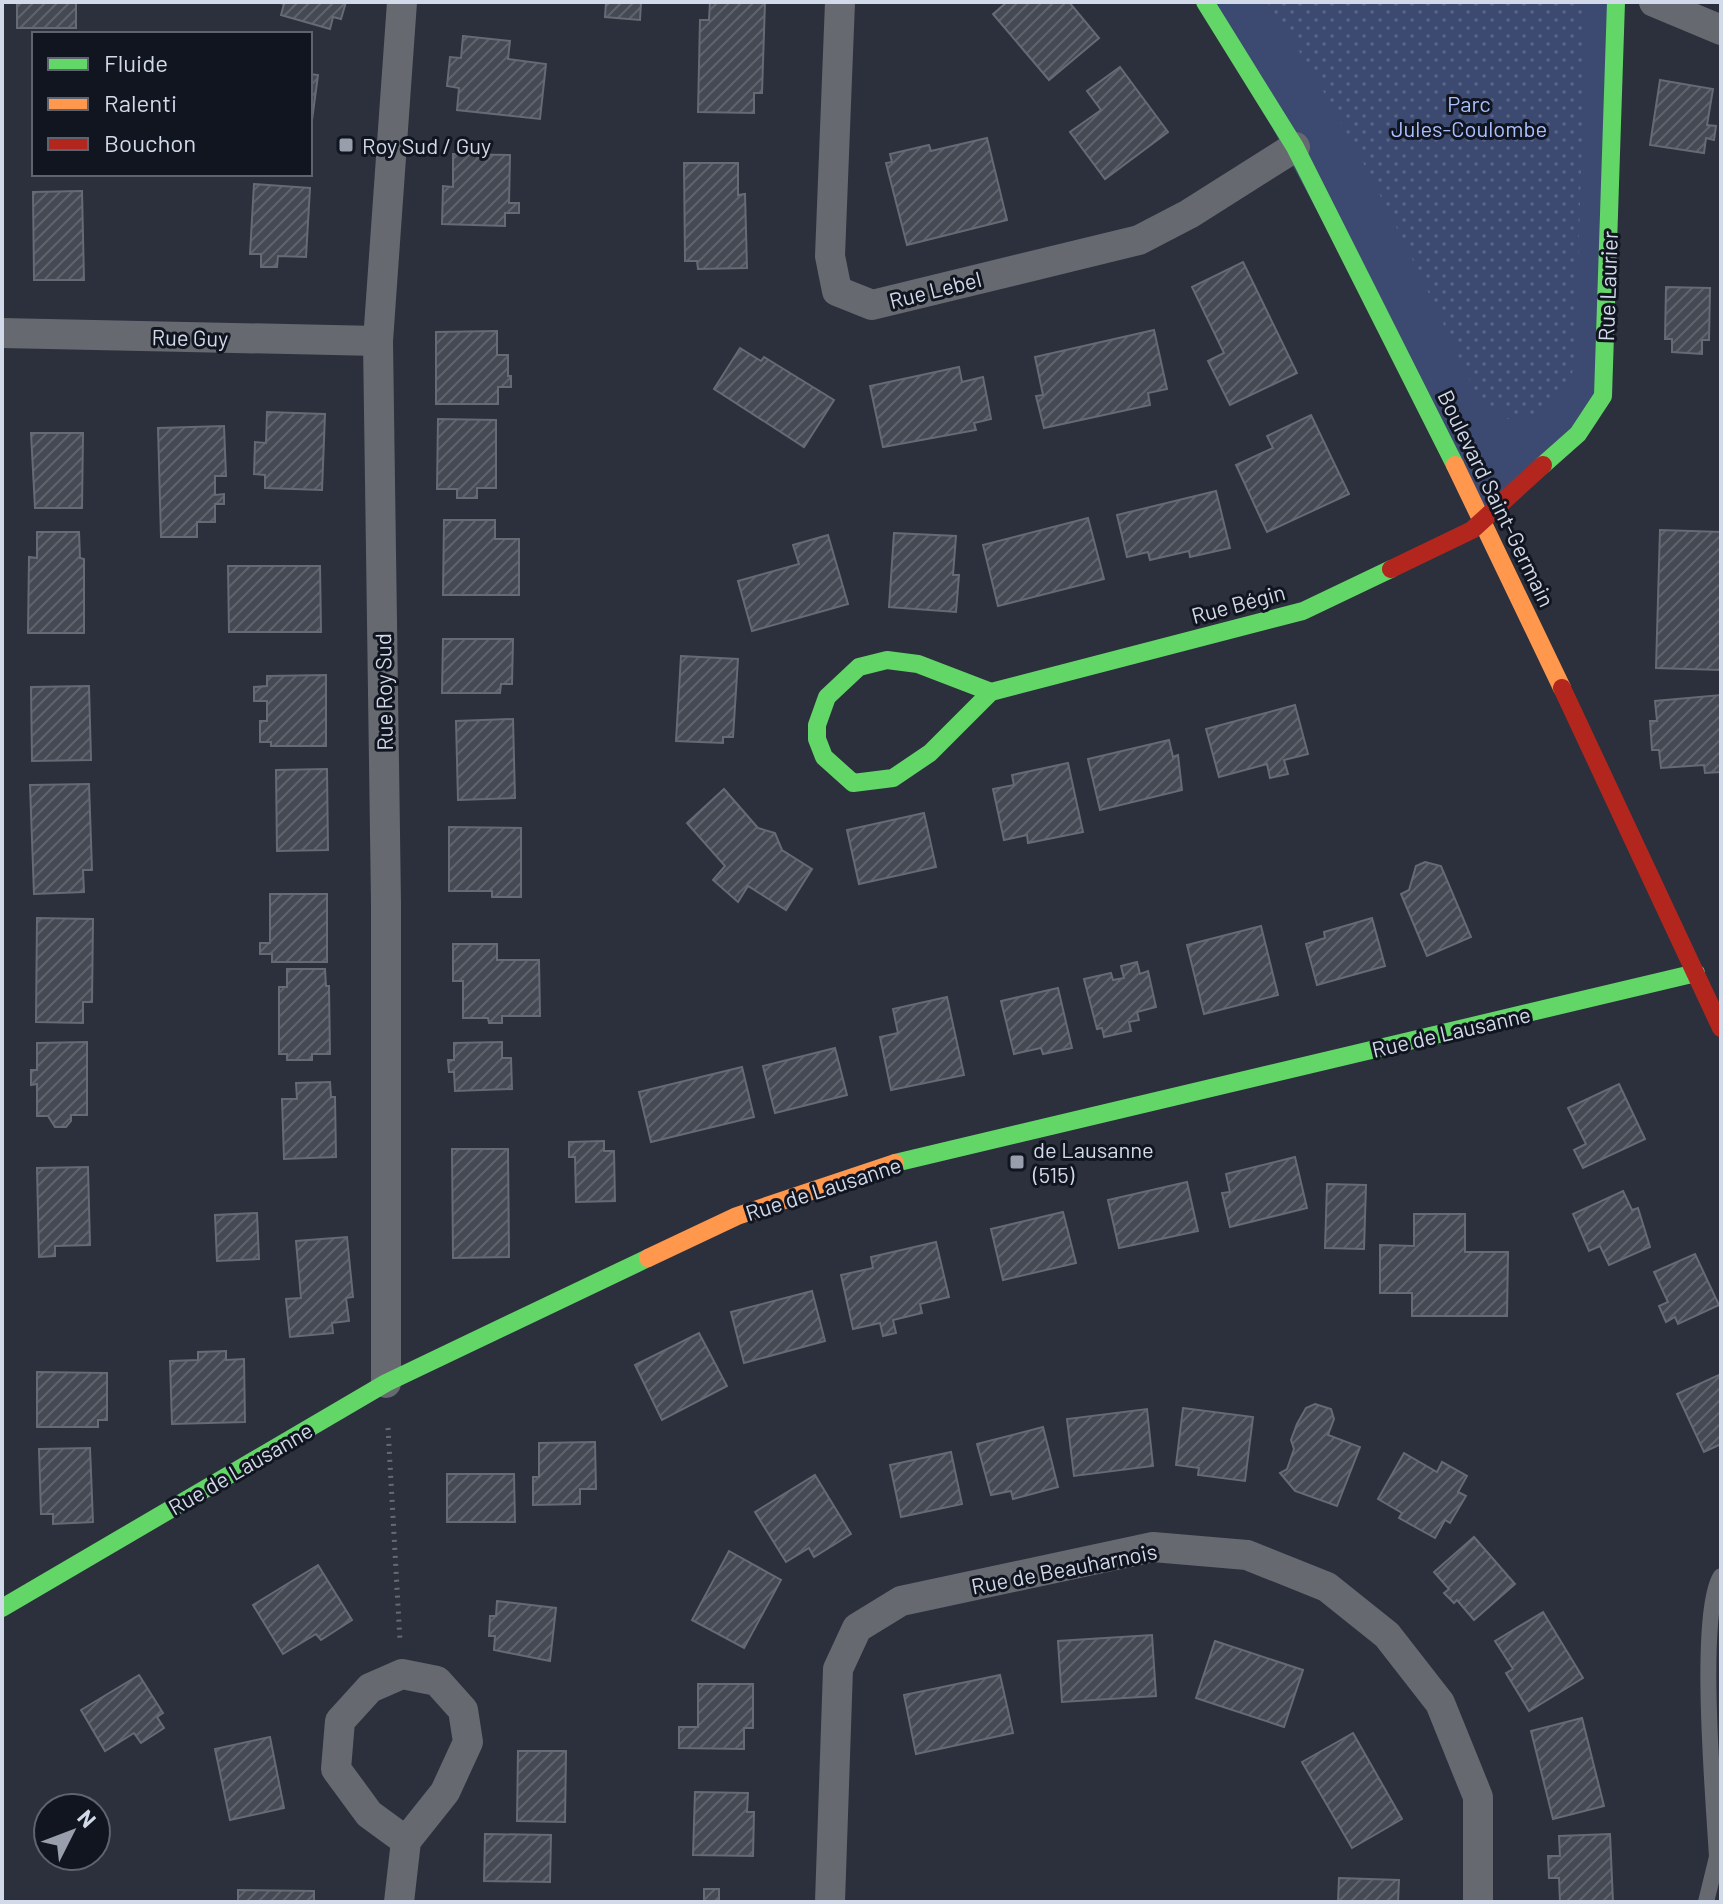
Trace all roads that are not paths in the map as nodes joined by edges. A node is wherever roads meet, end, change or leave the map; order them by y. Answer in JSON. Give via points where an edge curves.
{"nodes":[{"id":1,"x":402,"y":2,"type":"edge"},
{"id":2,"x":840,"y":2,"type":"edge"},
{"id":3,"x":1205,"y":2,"type":"edge"},
{"id":4,"x":1616,"y":2,"type":"edge"},
{"id":5,"x":1671,"y":5,"type":"edge"},
{"id":6,"x":1721,"y":30,"type":"edge"},
{"id":7,"x":1295,"y":147,"type":"junction"},
{"id":8,"x":2,"y":333,"type":"edge"},
{"id":9,"x":378,"y":341,"type":"junction"},
{"id":10,"x":1484,"y":522,"type":"junction"},
{"id":11,"x":991,"y":692,"type":"junction"},
{"id":12,"x":1709,"y":972,"type":"edge"},
{"id":13,"x":1721,"y":1028,"type":"edge"},
{"id":14,"x":386,"y":1383,"type":"junction"},
{"id":15,"x":1721,"y":1576,"type":"edge"},
{"id":16,"x":2,"y":1608,"type":"edge"},
{"id":17,"x":406,"y":1841,"type":"junction"},
{"id":18,"x":1719,"y":1857,"type":"edge"},
{"id":19,"x":399,"y":1902,"type":"edge"},
{"id":20,"x":830,"y":1902,"type":"edge"},
{"id":21,"x":1478,"y":1902,"type":"edge"},
{"id":22,"x":1706,"y":1902,"type":"edge"}],
"edges":[{"from":1,"to":9,"type":"street","name":"Rue Roy Sud"},
{"from":2,"to":7,"type":"street","name":"Rue Lebel","via":[[830,256],[837,291],[872,305],[1139,240]]},
{"from":3,"to":7,"type":"street","name":"Boulevard Saint-Germain"},
{"from":4,"to":10,"type":"street","name":"Rue Laurier","via":[[1603,396],[1578,434]]},
{"from":5,"to":6,"type":"street"},
{"from":7,"to":10,"type":"street","name":"Boulevard Saint-Germain"},
{"from":8,"to":9,"type":"street","name":"Rue Guy"},
{"from":9,"to":14,"type":"street","name":"Rue Roy Sud"},
{"from":10,"to":11,"type":"street","name":"Rue Bégin","via":[[1303,611]]},
{"from":10,"to":12,"type":"street","name":"Boulevard Saint-Germain"},
{"from":11,"to":11,"type":"street","via":[[936,666],[873,662],[841,675],[818,717],[817,740],[823,757],[853,783],[893,778],[930,753]]},
{"from":12,"to":13,"type":"street","name":"Boulevard Saint-Germain"},
{"from":12,"to":14,"type":"street","name":"Rue de Lausanne","via":[[879,1167],[737,1216]]},
{"from":14,"to":16,"type":"street","name":"Rue de Lausanne"},
{"from":15,"to":18,"type":"lane","via":[[1714,1587],[1708,1638]]},
{"from":17,"to":17,"type":"street","via":[[369,1814],[336,1769],[340,1721],[370,1688],[402,1674],[437,1681],[463,1710],[468,1742],[445,1792]]},
{"from":17,"to":19,"type":"street"},
{"from":18,"to":22,"type":"lane"},
{"from":20,"to":21,"type":"street","name":"Rue de Beauharnois","via":[[838,1669],[857,1628],[901,1601],[1153,1547],[1247,1555],[1327,1587],[1387,1635],[1440,1703],[1478,1797]]}]}
